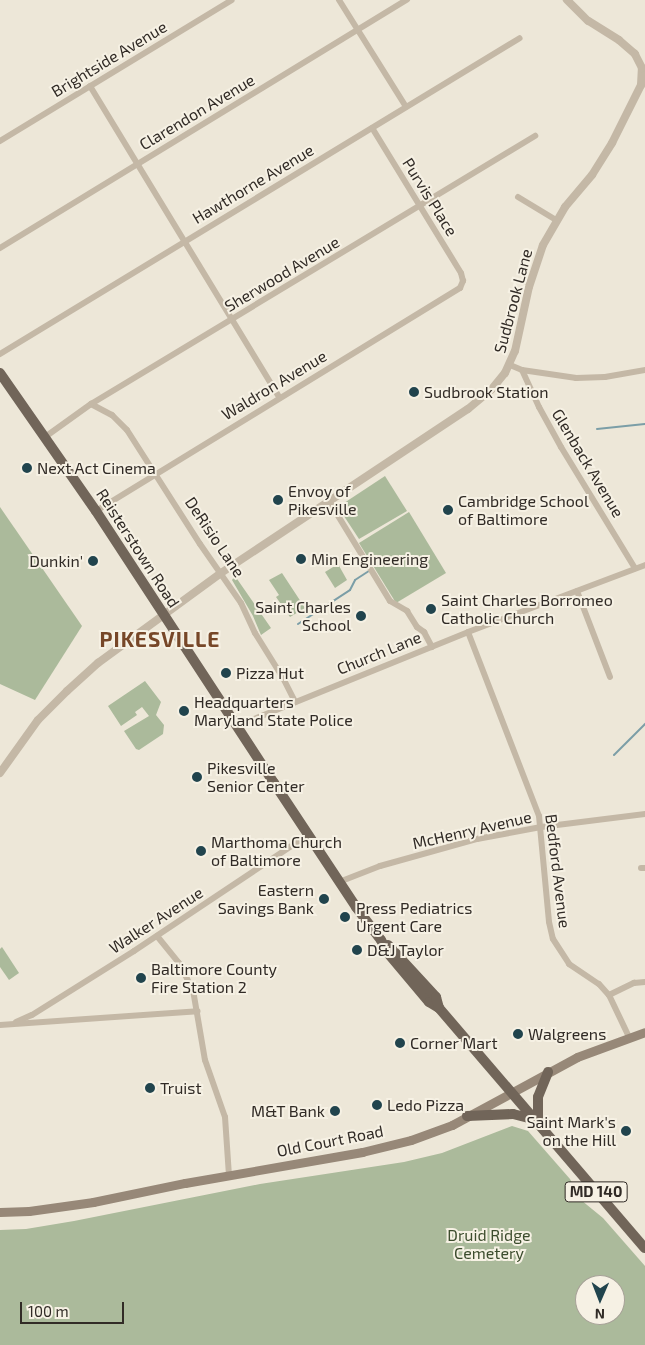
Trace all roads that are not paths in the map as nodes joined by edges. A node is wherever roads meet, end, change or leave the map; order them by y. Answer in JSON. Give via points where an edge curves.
{"nodes":[{"id":1,"x":232,"y":0,"type":"edge"},
{"id":2,"x":339,"y":0,"type":"edge"},
{"id":3,"x":408,"y":0,"type":"edge"},
{"id":4,"x":567,"y":0,"type":"edge"},
{"id":5,"x":358,"y":30,"type":"junction"},
{"id":6,"x":520,"y":38,"type":"dead end"},
{"id":7,"x":643,"y":85,"type":"edge"},
{"id":8,"x":90,"y":86,"type":"junction"},
{"id":9,"x":406,"y":107,"type":"junction"},
{"id":10,"x":372,"y":128,"type":"junction"},
{"id":11,"x":535,"y":136,"type":"dead end"},
{"id":12,"x":0,"y":141,"type":"edge"},
{"id":13,"x":138,"y":164,"type":"junction"},
{"id":14,"x":518,"y":197,"type":"dead end"},
{"id":15,"x":420,"y":206,"type":"junction"},
{"id":16,"x":556,"y":220,"type":"junction"},
{"id":17,"x":186,"y":241,"type":"junction"},
{"id":18,"x":0,"y":248,"type":"edge"},
{"id":19,"x":463,"y":281,"type":"joint"},
{"id":20,"x":233,"y":319,"type":"junction"},
{"id":21,"x":0,"y":354,"type":"edge"},
{"id":22,"x":510,"y":364,"type":"junction"},
{"id":23,"x":522,"y":370,"type":"junction"},
{"id":24,"x":645,"y":370,"type":"edge"},
{"id":25,"x":0,"y":373,"type":"edge"},
{"id":26,"x":280,"y":398,"type":"junction"},
{"id":27,"x":91,"y":404,"type":"junction"},
{"id":28,"x":45,"y":438,"type":"junction"},
{"id":29,"x":155,"y":473,"type":"junction"},
{"id":30,"x":329,"y":501,"type":"junction"},
{"id":31,"x":96,"y":510,"type":"junction"},
{"id":32,"x":645,"y":565,"type":"edge"},
{"id":33,"x":635,"y":568,"type":"junction"},
{"id":34,"x":221,"y":573,"type":"junction"},
{"id":35,"x":577,"y":591,"type":"junction"},
{"id":36,"x":163,"y":614,"type":"junction"},
{"id":37,"x":468,"y":632,"type":"junction"},
{"id":38,"x":432,"y":647,"type":"junction"},
{"id":39,"x":610,"y":678,"type":"dead end"},
{"id":40,"x":295,"y":702,"type":"junction"},
{"id":41,"x":237,"y":726,"type":"junction"},
{"id":42,"x":0,"y":773,"type":"edge"},
{"id":43,"x":645,"y":814,"type":"edge"},
{"id":44,"x":541,"y":827,"type":"junction"},
{"id":45,"x":308,"y":835,"type":"junction"},
{"id":46,"x":339,"y":882,"type":"junction"},
{"id":47,"x":157,"y":936,"type":"junction"},
{"id":48,"x":642,"y":982,"type":"edge"},
{"id":49,"x":609,"y":995,"type":"junction"},
{"id":50,"x":198,"y":1011,"type":"junction"},
{"id":51,"x":16,"y":1022,"type":"junction"},
{"id":52,"x":0,"y":1025,"type":"edge"},
{"id":53,"x":645,"y":1032,"type":"edge"},
{"id":54,"x":629,"y":1037,"type":"junction"},
{"id":55,"x":548,"y":1072,"type":"junction"},
{"id":56,"x":511,"y":1092,"type":"junction"},
{"id":57,"x":467,"y":1116,"type":"junction"},
{"id":58,"x":537,"y":1122,"type":"junction"},
{"id":59,"x":230,"y":1176,"type":"junction"},
{"id":60,"x":0,"y":1212,"type":"edge"},
{"id":61,"x":645,"y":1248,"type":"edge"}],
"edges":[{"from":1,"to":8,"type":"street","name":"Brightside Avenue"},
{"from":2,"to":5,"type":"street"},
{"from":3,"to":5,"type":"street","name":"Clarendon Avenue"},
{"from":4,"to":7,"type":"street","name":"Sudbrook Lane","via":[[584,17],[635,54],[642,68]]},
{"from":5,"to":9,"type":"street"},
{"from":5,"to":13,"type":"street","name":"Clarendon Avenue"},
{"from":6,"to":9,"type":"street","name":"Hawthorne Avenue"},
{"from":7,"to":16,"type":"street","name":"Sudbrook Lane","via":[[608,150]]},
{"from":8,"to":12,"type":"street","name":"Brightside Avenue"},
{"from":8,"to":13,"type":"street"},
{"from":9,"to":10,"type":"street","name":"Hawthorne Avenue"},
{"from":10,"to":15,"type":"street","name":"Purvis Place"},
{"from":10,"to":17,"type":"street","name":"Hawthorne Avenue"},
{"from":11,"to":15,"type":"street","name":"Sherwood Avenue"},
{"from":13,"to":17,"type":"street"},
{"from":13,"to":18,"type":"street","name":"Clarendon Avenue"},
{"from":14,"to":16,"type":"street"},
{"from":15,"to":19,"type":"street","name":"Purvis Place"},
{"from":15,"to":20,"type":"street","name":"Sherwood Avenue"},
{"from":16,"to":22,"type":"street","name":"Sudbrook Lane","via":[[537,260]]},
{"from":17,"to":20,"type":"street"},
{"from":17,"to":21,"type":"street","name":"Hawthorne Avenue"},
{"from":19,"to":26,"type":"street","name":"Waldron Avenue","via":[[456,291]]},
{"from":20,"to":26,"type":"street"},
{"from":20,"to":27,"type":"street","name":"Sherwood Avenue"},
{"from":22,"to":23,"type":"street"},
{"from":22,"to":30,"type":"street","name":"Sudbrook Lane","via":[[491,390],[473,405]]},
{"from":23,"to":24,"type":"street","via":[[590,378]]},
{"from":23,"to":33,"type":"street","name":"Glenback Avenue","via":[[561,447]]},
{"from":25,"to":28,"type":"main road","name":"Reisterstown Road","number":"MD 140"},
{"from":26,"to":29,"type":"street","name":"Waldron Avenue"},
{"from":27,"to":28,"type":"street","name":"Sherwood Avenue"},
{"from":27,"to":29,"type":"street","name":"DeRisio Lane","via":[[120,421]]},
{"from":28,"to":31,"type":"main road","name":"Reisterstown Road","number":"MD 140"},
{"from":29,"to":31,"type":"street","name":"Waldron Avenue"},
{"from":29,"to":34,"type":"street","name":"DeRisio Lane"},
{"from":30,"to":34,"type":"street","name":"Sudbrook Lane"},
{"from":30,"to":38,"type":"street","via":[[390,601],[407,611]]},
{"from":31,"to":36,"type":"main road","name":"Reisterstown Road","number":"MD 140"},
{"from":32,"to":33,"type":"street","name":"Church Lane"},
{"from":33,"to":35,"type":"street","name":"Church Lane"},
{"from":34,"to":36,"type":"street","name":"Sudbrook Lane"},
{"from":34,"to":40,"type":"street","name":"DeRisio Lane"},
{"from":35,"to":37,"type":"street","name":"Church Lane"},
{"from":35,"to":39,"type":"street"},
{"from":36,"to":41,"type":"main road","name":"Reisterstown Road","number":"MD 140"},
{"from":36,"to":42,"type":"street","name":"Sudbrook Lane","via":[[98,663],[54,702]]},
{"from":37,"to":38,"type":"street","name":"Church Lane"},
{"from":37,"to":44,"type":"street","name":"Bedford Avenue"},
{"from":38,"to":40,"type":"street","name":"Church Lane"},
{"from":40,"to":41,"type":"street","name":"Church Lane"},
{"from":41,"to":45,"type":"main road","name":"Reisterstown Road","number":"MD 140"},
{"from":43,"to":44,"type":"street","name":"McHenry Avenue"},
{"from":44,"to":46,"type":"street","name":"McHenry Avenue","via":[[477,839],[380,866]]},
{"from":44,"to":49,"type":"street","name":"Bedford Avenue","via":[[553,939],[570,964]]},
{"from":45,"to":46,"type":"main road","name":"Reisterstown Road","number":"MD 140"},
{"from":45,"to":47,"type":"street","name":"Walker Avenue"},
{"from":46,"to":56,"type":"main road","name":"Reisterstown Road","number":"MD 140","via":[[387,952]]},
{"from":47,"to":50,"type":"street","via":[[189,981]]},
{"from":47,"to":51,"type":"street","name":"Walker Avenue"},
{"from":48,"to":49,"type":"street"},
{"from":49,"to":54,"type":"street","name":"Bedford Avenue"},
{"from":50,"to":51,"type":"street"},
{"from":50,"to":59,"type":"street","via":[[205,1060],[225,1116]]},
{"from":51,"to":52,"type":"street"},
{"from":53,"to":54,"type":"main road","name":"Old Court Road"},
{"from":54,"to":55,"type":"main road","name":"Old Court Road","via":[[585,1053]]},
{"from":55,"to":56,"type":"main road","name":"Old Court Road"},
{"from":55,"to":58,"type":"main road","via":[[538,1097]]},
{"from":56,"to":57,"type":"main road","name":"Old Court Road"},
{"from":56,"to":58,"type":"main road","name":"Reisterstown Road","number":"MD 140"},
{"from":57,"to":58,"type":"main road","via":[[515,1114]]},
{"from":57,"to":59,"type":"main road","name":"Old Court Road","via":[[411,1140]]},
{"from":58,"to":61,"type":"main road","name":"Reisterstown Road","number":"MD 140"},
{"from":59,"to":60,"type":"main road","name":"Old Court Road","via":[[60,1207]]}]}
